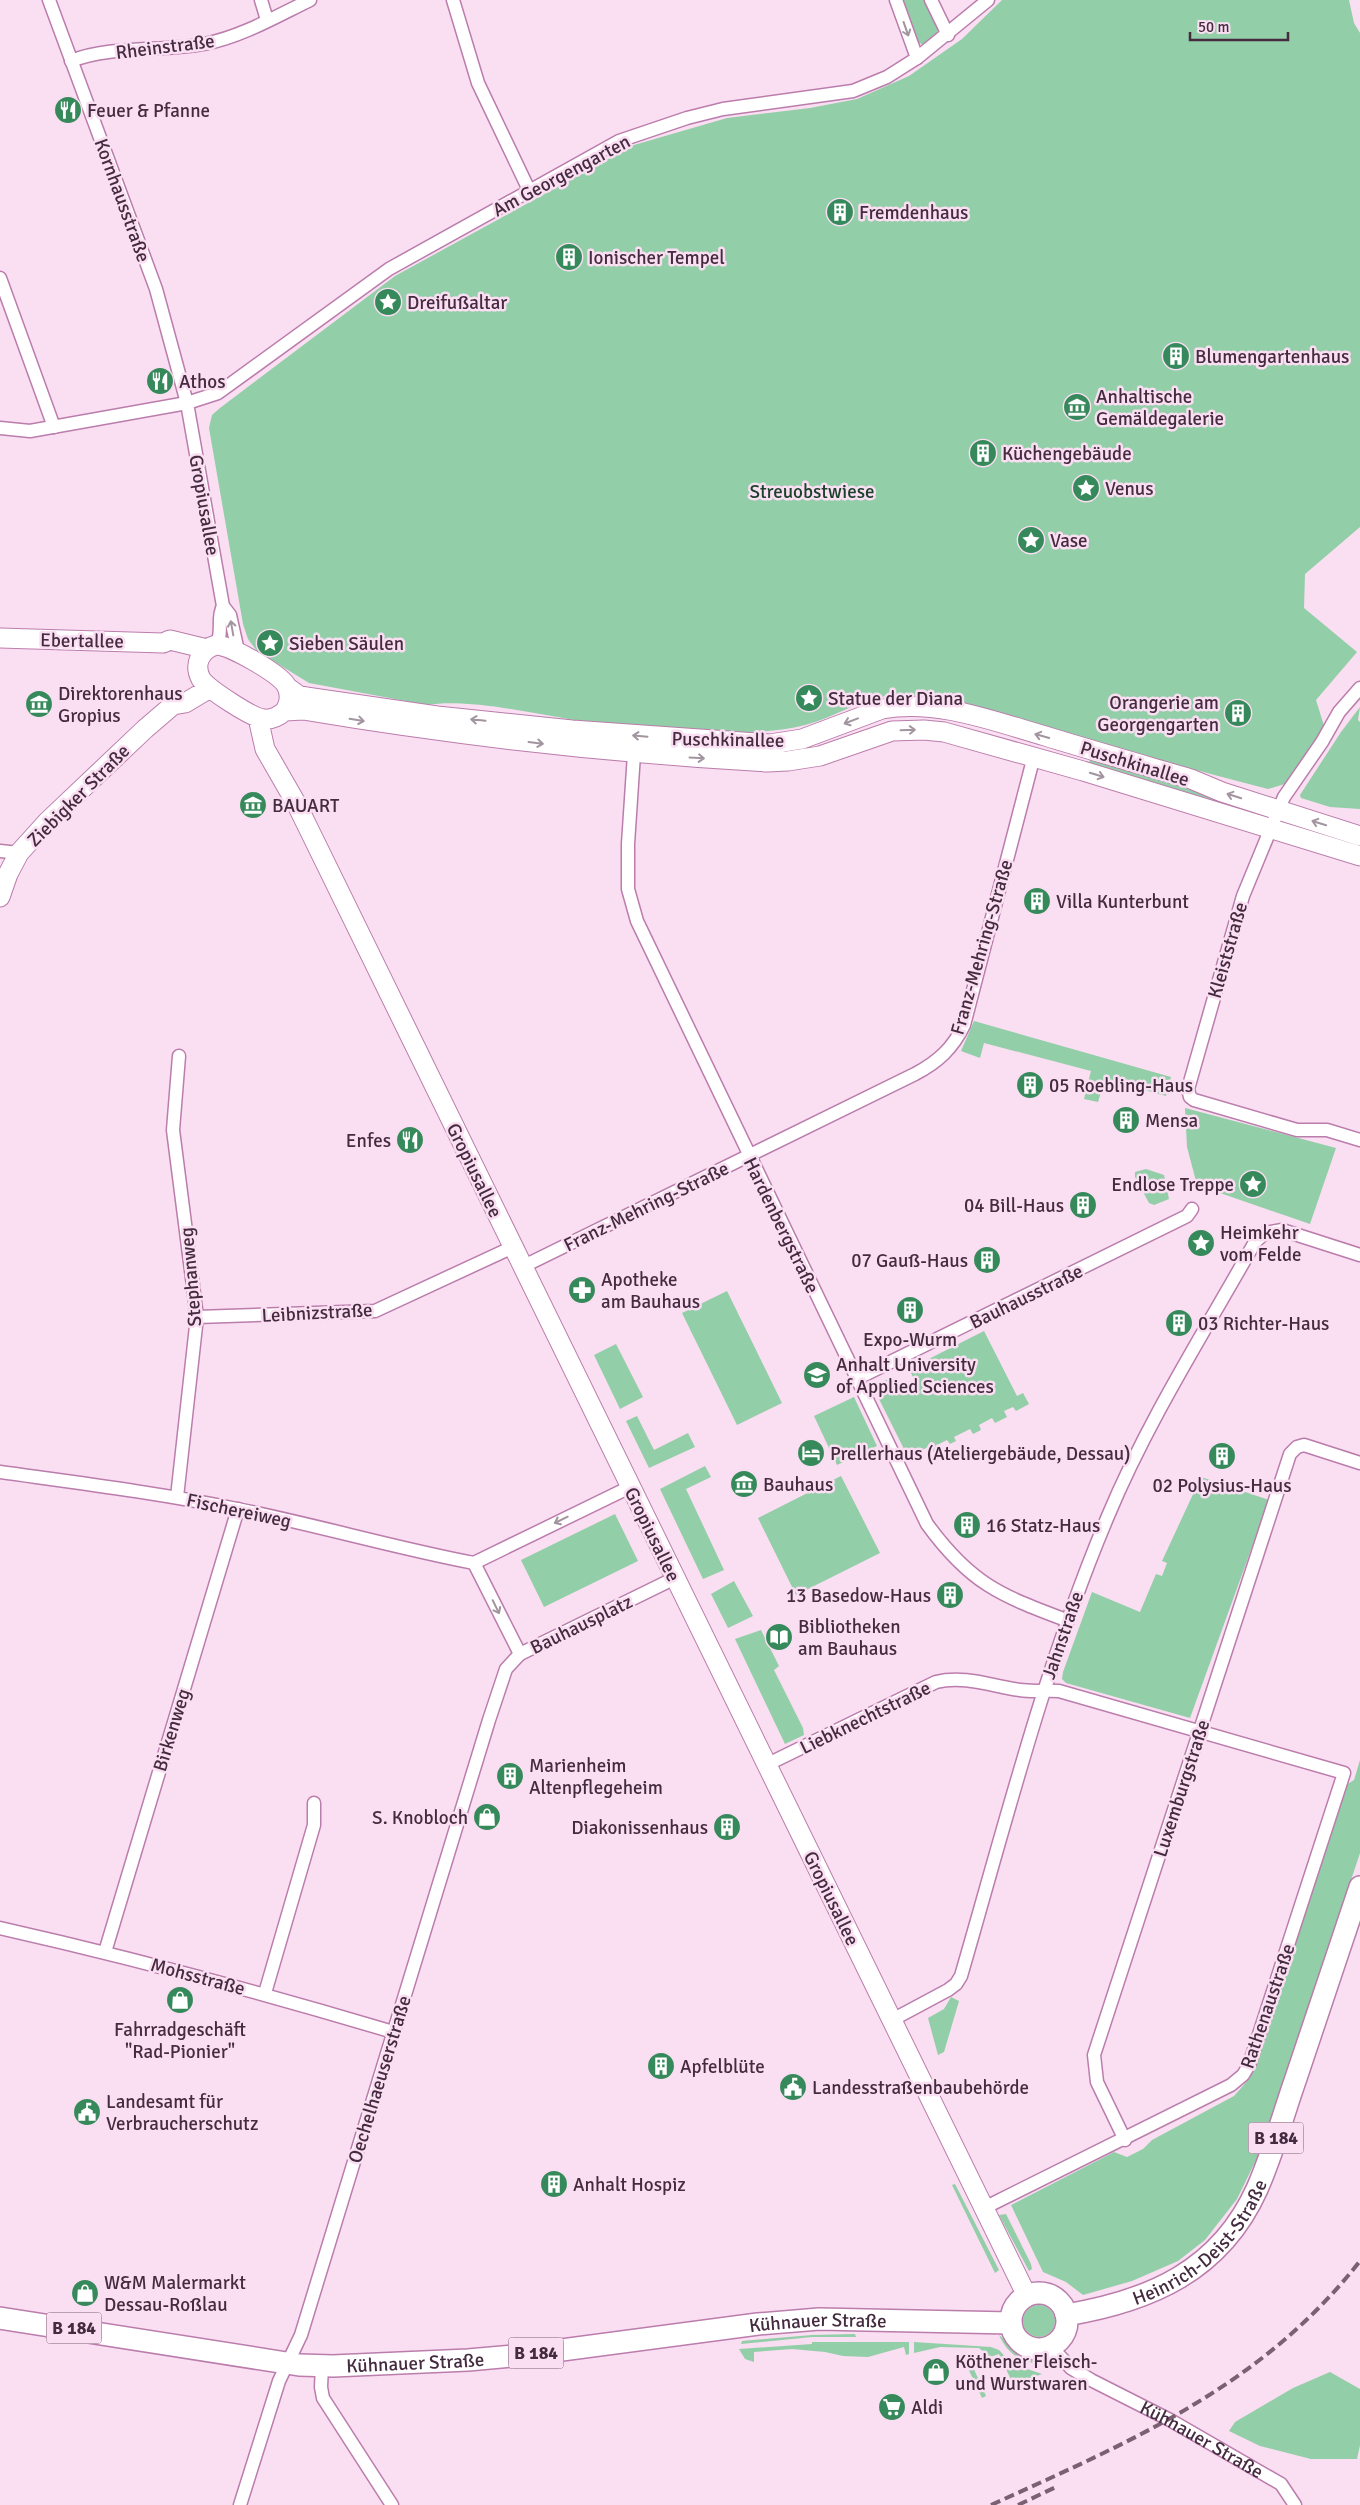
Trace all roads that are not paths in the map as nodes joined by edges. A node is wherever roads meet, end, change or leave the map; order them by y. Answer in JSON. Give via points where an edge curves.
{"nodes":[{"id":1,"x":49,"y":0,"type":"edge"},
{"id":2,"x":261,"y":0,"type":"edge"},
{"id":3,"x":310,"y":0,"type":"edge"},
{"id":4,"x":453,"y":0,"type":"edge"},
{"id":5,"x":896,"y":0,"type":"edge"},
{"id":6,"x":931,"y":0,"type":"edge"},
{"id":7,"x":988,"y":0,"type":"edge"},
{"id":8,"x":267,"y":20,"type":"junction"},
{"id":9,"x":948,"y":35,"type":"junction"},
{"id":10,"x":917,"y":58,"type":"junction"},
{"id":11,"x":71,"y":61,"type":"junction"},
{"id":12,"x":530,"y":190,"type":"junction"},
{"id":13,"x":0,"y":278,"type":"edge"},
{"id":14,"x":187,"y":404,"type":"junction"},
{"id":15,"x":54,"y":427,"type":"junction"},
{"id":16,"x":0,"y":428,"type":"edge"},
{"id":17,"x":223,"y":606,"type":"junction"},
{"id":18,"x":0,"y":638,"type":"edge"},
{"id":19,"x":163,"y":642,"type":"junction"},
{"id":20,"x":212,"y":647,"type":"junction"},
{"id":21,"x":238,"y":651,"type":"junction"},
{"id":22,"x":202,"y":676,"type":"junction"},
{"id":23,"x":287,"y":687,"type":"junction"},
{"id":24,"x":1360,"y":688,"type":"edge"},
{"id":25,"x":281,"y":714,"type":"junction"},
{"id":26,"x":258,"y":718,"type":"junction"},
{"id":27,"x":634,"y":754,"type":"junction"},
{"id":28,"x":1034,"y":756,"type":"junction"},
{"id":29,"x":280,"y":772,"type":"junction"},
{"id":30,"x":1275,"y":819,"type":"junction"},
{"id":31,"x":1360,"y":836,"type":"edge"},
{"id":32,"x":0,"y":851,"type":"edge"},
{"id":33,"x":19,"y":853,"type":"junction"},
{"id":34,"x":1360,"y":856,"type":"edge"},
{"id":35,"x":0,"y":897,"type":"edge"},
{"id":36,"x":179,"y":1056,"type":"dead end"},
{"id":37,"x":1360,"y":1140,"type":"edge"},
{"id":38,"x":749,"y":1156,"type":"junction"},
{"id":39,"x":1192,"y":1209,"type":"dead end"},
{"id":40,"x":513,"y":1248,"type":"junction"},
{"id":41,"x":1360,"y":1255,"type":"edge"},
{"id":42,"x":522,"y":1267,"type":"junction"},
{"id":43,"x":197,"y":1317,"type":"junction"},
{"id":44,"x":856,"y":1379,"type":"junction"},
{"id":45,"x":1360,"y":1463,"type":"edge"},
{"id":46,"x":0,"y":1472,"type":"edge"},
{"id":47,"x":630,"y":1487,"type":"junction"},
{"id":48,"x":177,"y":1497,"type":"junction"},
{"id":49,"x":238,"y":1509,"type":"junction"},
{"id":50,"x":474,"y":1563,"type":"junction"},
{"id":51,"x":675,"y":1578,"type":"junction"},
{"id":52,"x":1066,"y":1620,"type":"junction"},
{"id":53,"x":520,"y":1654,"type":"junction"},
{"id":54,"x":1043,"y":1690,"type":"junction"},
{"id":55,"x":1199,"y":1731,"type":"junction"},
{"id":56,"x":766,"y":1765,"type":"junction"},
{"id":57,"x":1344,"y":1773,"type":"joint"},
{"id":58,"x":314,"y":1803,"type":"dead end"},
{"id":59,"x":1360,"y":1887,"type":"edge"},
{"id":60,"x":0,"y":1928,"type":"edge"},
{"id":61,"x":105,"y":1952,"type":"junction"},
{"id":62,"x":265,"y":1993,"type":"junction"},
{"id":63,"x":892,"y":2020,"type":"junction"},
{"id":64,"x":393,"y":2032,"type":"junction"},
{"id":65,"x":1125,"y":2140,"type":"junction"},
{"id":66,"x":984,"y":2208,"type":"junction"},
{"id":67,"x":1027,"y":2296,"type":"junction"},
{"id":68,"x":1066,"y":2315,"type":"junction"},
{"id":69,"x":0,"y":2318,"type":"edge"},
{"id":70,"x":1011,"y":2323,"type":"junction"},
{"id":71,"x":1051,"y":2347,"type":"junction"},
{"id":72,"x":289,"y":2363,"type":"junction"},
{"id":73,"x":322,"y":2366,"type":"junction"},
{"id":74,"x":240,"y":2505,"type":"edge"},
{"id":75,"x":392,"y":2505,"type":"edge"},
{"id":76,"x":1295,"y":2505,"type":"edge"}],
"edges":[{"from":1,"to":11,"type":"street","name":"Kornhausstraße"},
{"from":2,"to":8,"type":"street"},
{"from":3,"to":8,"type":"street","name":"Rheinstraße"},
{"from":4,"to":12,"type":"street","via":[[478,82]]},
{"from":5,"to":10,"type":"street","one_way":true},
{"from":6,"to":9,"type":"street"},
{"from":7,"to":9,"type":"street","name":"Am Georgengarten"},
{"from":8,"to":11,"type":"street","name":"Rheinstraße","via":[[209,43],[91,55]]},
{"from":9,"to":10,"type":"street","name":"Am Georgengarten"},
{"from":10,"to":12,"type":"street","name":"Am Georgengarten","via":[[887,78],[853,91],[723,108],[619,141]]},
{"from":11,"to":14,"type":"street","name":"Kornhausstraße","via":[[144,255]]},
{"from":12,"to":14,"type":"street","name":"Am Georgengarten","via":[[389,269],[228,387]]},
{"from":13,"to":15,"type":"street"},
{"from":14,"to":15,"type":"street","name":"Am Georgengarten"},
{"from":14,"to":17,"type":"street","name":"Gropiusallee"},
{"from":15,"to":16,"type":"street","name":"Am Georgengarten","via":[[19,432]]},
{"from":17,"to":20,"type":"street","name":"Gropiusallee","via":[[219,614],[220,638]]},
{"from":21,"to":17,"type":"street","name":"Gropiusallee","one_way":true,"via":[[230,615]]},
{"from":18,"to":19,"type":"main road","name":"Ebertallee"},
{"from":19,"to":20,"type":"main road","name":"Ebertallee"},
{"from":19,"to":22,"type":"main road"},
{"from":20,"to":21,"type":"main road","via":[[228,646]]},
{"from":20,"to":22,"type":"main road","via":[[200,658]]},
{"from":21,"to":23,"type":"main road"},
{"from":22,"to":26,"type":"main road"},
{"from":22,"to":33,"type":"main road","name":"Ziebigker Straße","via":[[185,703],[173,705],[116,756]]},
{"from":23,"to":25,"type":"main road","via":[[289,701]]},
{"from":30,"to":23,"type":"main road","name":"Puschkinallee","one_way":true,"via":[[1154,768],[984,718],[927,708],[903,706],[882,709],[802,739],[754,744],[644,737],[437,716],[306,697]]},
{"from":24,"to":30,"type":"street","name":"Kleiststraße","via":[[1339,712],[1284,796]]},
{"from":25,"to":26,"type":"main road"},
{"from":25,"to":27,"type":"main road","name":"Puschkinallee","one_way":true,"via":[[303,710],[454,734]]},
{"from":25,"to":29,"type":"main road","name":"Gropiusallee","via":[[273,731]]},
{"from":26,"to":29,"type":"main road","name":"Gropiusallee","via":[[265,749]]},
{"from":27,"to":28,"type":"main road","name":"Puschkinallee","one_way":true,"via":[[788,761],[820,756],[892,731],[909,729],[969,737]]},
{"from":27,"to":38,"type":"street","name":"Hardenbergstraße","via":[[628,889],[637,921]]},
{"from":28,"to":30,"type":"main road","name":"Puschkinallee","one_way":true},
{"from":28,"to":38,"type":"street","name":"Franz-Mehring-Straße","via":[[964,1025],[952,1047],[928,1068]]},
{"from":29,"to":40,"type":"main road","name":"Gropiusallee"},
{"from":31,"to":30,"type":"main road","name":"Puschkinallee","one_way":true},
{"from":30,"to":34,"type":"main road","name":"Puschkinallee"},
{"from":30,"to":37,"type":"street","name":"Kleiststraße","via":[[1237,913],[1188,1094],[1194,1100],[1297,1130],[1327,1130]]},
{"from":32,"to":33,"type":"street"},
{"from":33,"to":35,"type":"main road","name":"Ziebigker Straße"},
{"from":36,"to":43,"type":"street","name":"Stephanweg","via":[[173,1130]]},
{"from":38,"to":42,"type":"street","name":"Franz-Mehring-Straße"},
{"from":38,"to":44,"type":"street","name":"Hardenbergstraße"},
{"from":39,"to":44,"type":"street","name":"Bauhausstraße","via":[[1188,1216]]},
{"from":40,"to":42,"type":"main road","name":"Gropiusallee"},
{"from":40,"to":43,"type":"street","name":"Leibnizstraße","via":[[375,1311]]},
{"from":41,"to":52,"type":"street","name":"Jahnstraße","via":[[1282,1230],[1265,1233],[1256,1242],[1138,1451],[1108,1514]]},
{"from":42,"to":47,"type":"main road","name":"Gropiusallee"},
{"from":43,"to":48,"type":"street","name":"Stephanweg"},
{"from":44,"to":52,"type":"street","name":"Hardenbergstraße","via":[[927,1524],[943,1546],[993,1590]]},
{"from":45,"to":55,"type":"street","name":"Luxemburgstraße","via":[[1308,1446],[1297,1447],[1290,1454]]},
{"from":46,"to":48,"type":"street","name":"Fischereiweg"},
{"from":47,"to":50,"type":"street","one_way":true},
{"from":47,"to":51,"type":"main road","name":"Gropiusallee"},
{"from":48,"to":49,"type":"street","name":"Fischereiweg"},
{"from":49,"to":50,"type":"street","name":"Fischereiweg"},
{"from":49,"to":61,"type":"street","name":"Birkenweg"},
{"from":50,"to":53,"type":"street","name":"Bauhausplatz","one_way":true},
{"from":51,"to":53,"type":"street","name":"Bauhausplatz"},
{"from":51,"to":56,"type":"main road","name":"Gropiusallee"},
{"from":52,"to":54,"type":"street","name":"Jahnstraße"},
{"from":53,"to":64,"type":"street","name":"Oechelhaeuserstraße","via":[[506,1670],[489,1720]]},
{"from":54,"to":55,"type":"street","name":"Liebknechtstraße","via":[[1059,1691],[1128,1709]]},
{"from":54,"to":56,"type":"street","name":"Liebknechtstraße","via":[[1023,1690],[964,1680],[936,1682]]},
{"from":54,"to":63,"type":"street","name":"Jahnstraße","via":[[960,1976],[948,1990]]},
{"from":55,"to":57,"type":"street","name":"Liebknechtstraße"},
{"from":55,"to":65,"type":"street","name":"Luxemburgstraße","via":[[1094,2056],[1097,2082]]},
{"from":56,"to":63,"type":"main road","name":"Gropiusallee"},
{"from":57,"to":65,"type":"street","name":"Rathenaustraße","via":[[1246,2071],[1231,2085]]},
{"from":58,"to":62,"type":"street","via":[[314,1824]]},
{"from":59,"to":68,"type":"main road","name":"Heinrich-Deist-Straße","number":"B 184","via":[[1274,2144],[1242,2216],[1212,2252],[1173,2282],[1129,2301]]},
{"from":60,"to":61,"type":"street","name":"Mohsstraße"},
{"from":61,"to":62,"type":"street","name":"Mohsstraße"},
{"from":62,"to":64,"type":"street","name":"Mohsstraße"},
{"from":63,"to":66,"type":"main road","name":"Gropiusallee"},
{"from":64,"to":72,"type":"street","name":"Oechelhaeuserstraße","via":[[304,2324]]},
{"from":65,"to":66,"type":"street","name":"Rathenaustraße"},
{"from":66,"to":67,"type":"main road","name":"Gropiusallee"},
{"from":67,"to":68,"type":"main road","via":[[1038,2293],[1054,2297]]},
{"from":67,"to":70,"type":"main road","via":[[1015,2307]]},
{"from":68,"to":71,"type":"main road","via":[[1064,2333]]},
{"from":69,"to":72,"type":"main road","name":"Kühnauer Straße","number":"B 184"},
{"from":70,"to":71,"type":"main road","via":[[1014,2334],[1025,2346],[1036,2349]]},
{"from":70,"to":73,"type":"main road","name":"Kühnauer Straße","number":"B 184","via":[[819,2319],[496,2358]]},
{"from":71,"to":76,"type":"street","name":"Kühnauer Straße","via":[[1084,2377],[1170,2420],[1281,2484]]},
{"from":72,"to":73,"type":"main road","name":"Kühnauer Straße","number":"B 184"},
{"from":72,"to":74,"type":"street","name":"Oechelhaeuserstraße","via":[[279,2381]]},
{"from":73,"to":75,"type":"street","via":[[324,2398]]}]}
